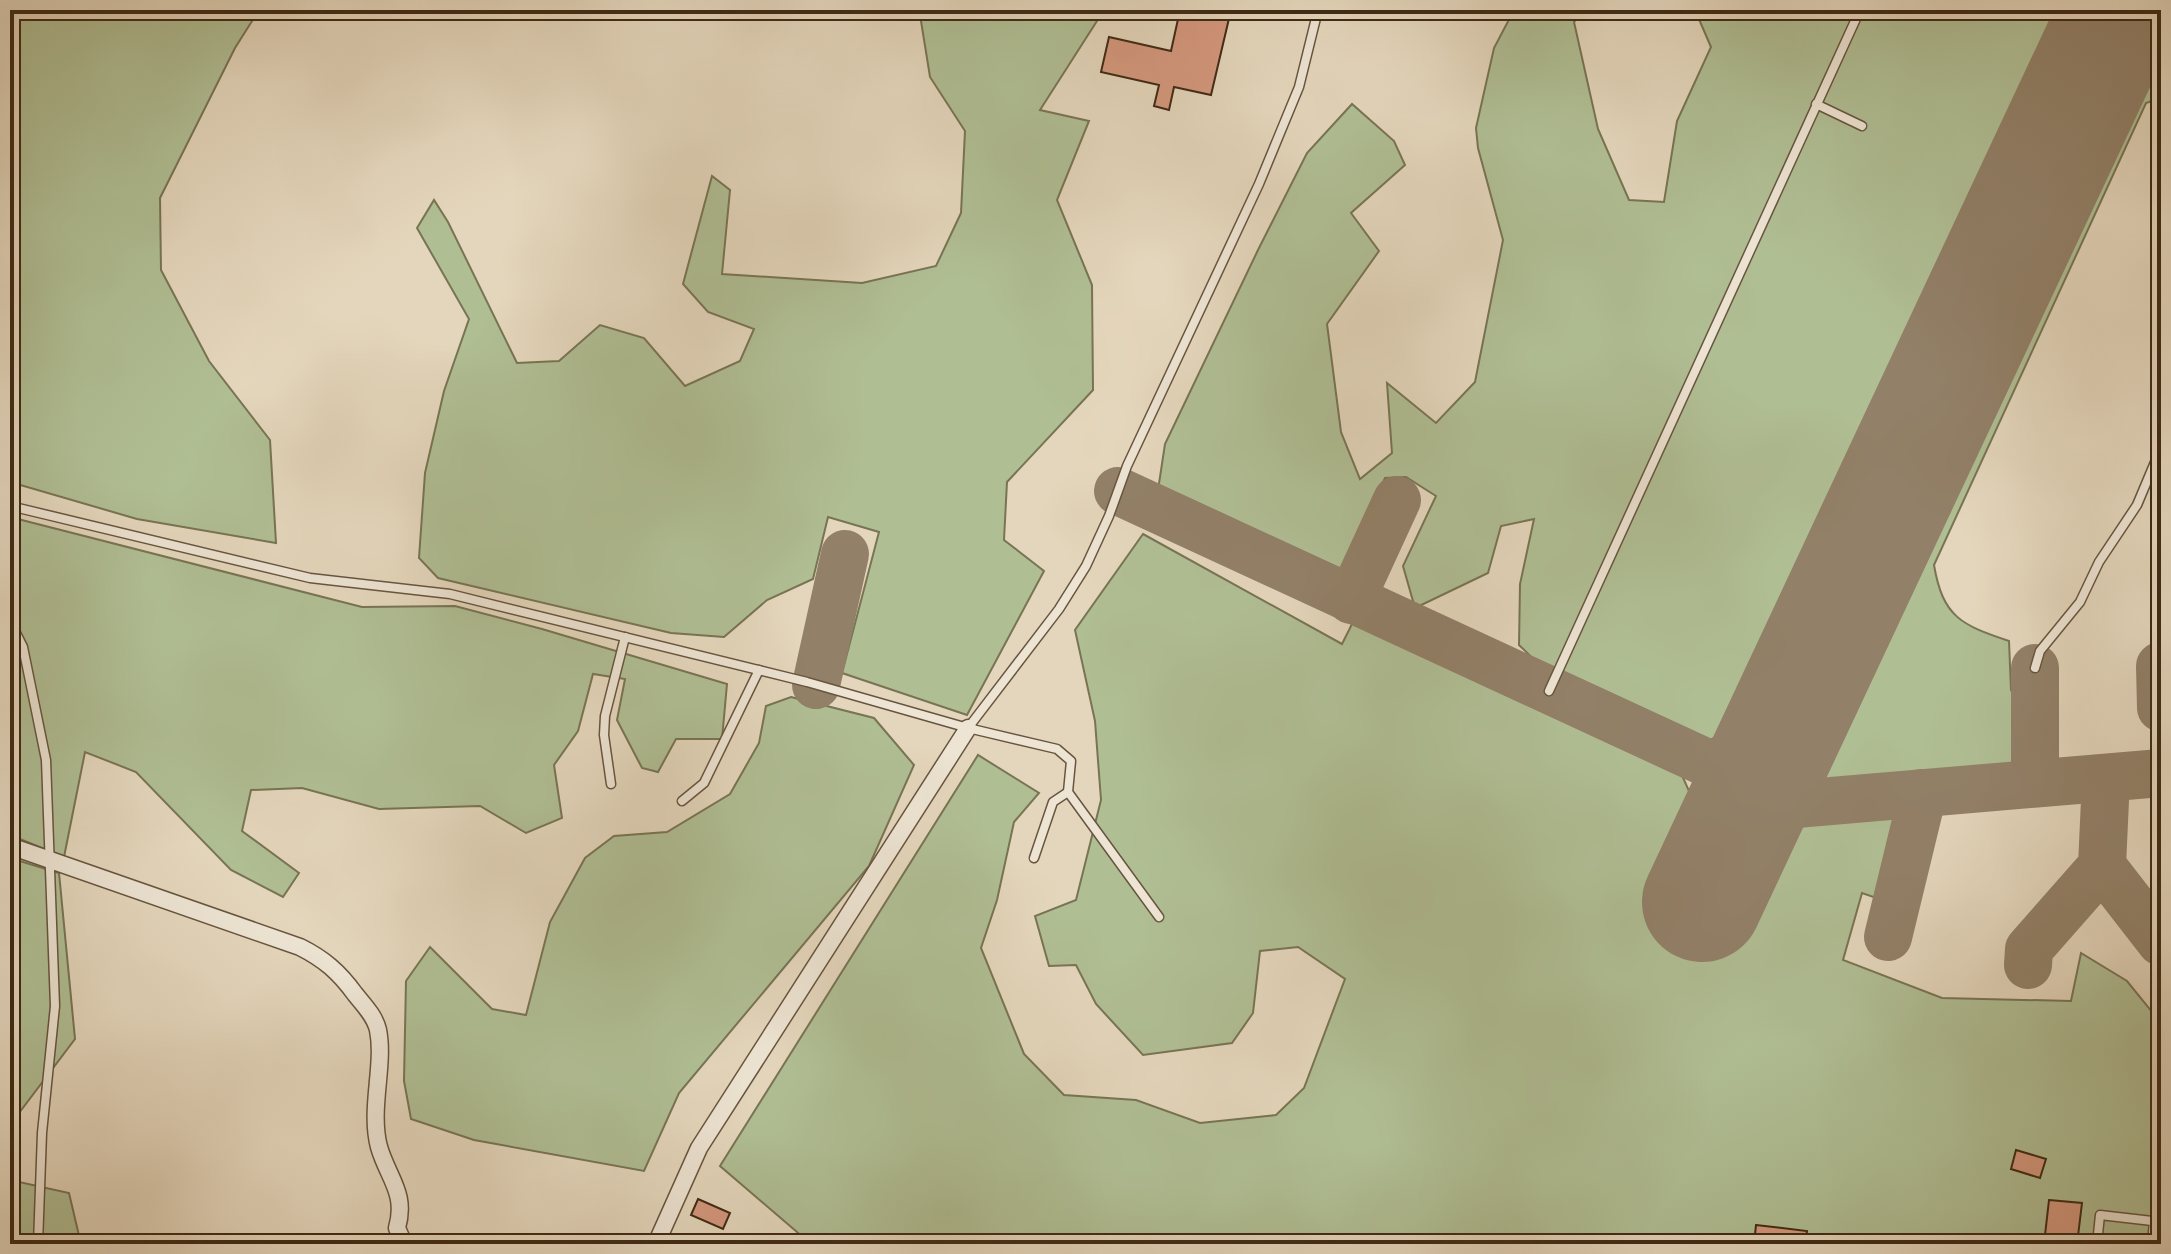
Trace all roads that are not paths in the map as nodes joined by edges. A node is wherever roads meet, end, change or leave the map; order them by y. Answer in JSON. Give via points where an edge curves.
{"nodes":[{"id":1,"x":1318,"y":10,"type":"edge"},
{"id":2,"x":1860,"y":10,"type":"edge"},
{"id":3,"x":1816,"y":104,"type":"junction"},
{"id":4,"x":1862,"y":126,"type":"dead end"},
{"id":5,"x":2161,"y":448,"type":"edge"},
{"id":6,"x":10,"y":506,"type":"edge"},
{"id":7,"x":10,"y":621,"type":"edge"},
{"id":8,"x":625,"y":637,"type":"junction"},
{"id":9,"x":2035,"y":668,"type":"dead end"},
{"id":10,"x":759,"y":670,"type":"junction"},
{"id":11,"x":1549,"y":691,"type":"dead end"},
{"id":12,"x":968,"y":728,"type":"junction"},
{"id":13,"x":611,"y":784,"type":"dead end"},
{"id":14,"x":1068,"y":792,"type":"junction"},
{"id":15,"x":682,"y":801,"type":"dead end"},
{"id":16,"x":10,"y":846,"type":"edge"},
{"id":17,"x":1034,"y":858,"type":"dead end"},
{"id":18,"x":48,"y":860,"type":"junction"},
{"id":19,"x":1159,"y":917,"type":"dead end"},
{"id":20,"x":2158,"y":1222,"type":"edge"},
{"id":21,"x":394,"y":1236,"type":"edge"},
{"id":22,"x":658,"y":1243,"type":"edge"},
{"id":23,"x":38,"y":1244,"type":"edge"},
{"id":24,"x":404,"y":1244,"type":"edge"},
{"id":25,"x":2097,"y":1244,"type":"edge"},
{"id":26,"x":2152,"y":1244,"type":"edge"}],
"edges":[{"from":1,"to":12,"type":"lane","via":[[1299,87],[1259,184],[1086,566]]},
{"from":2,"to":3,"type":"lane"},
{"from":3,"to":4,"type":"lane"},
{"from":3,"to":11,"type":"lane"},
{"from":5,"to":9,"type":"lane","via":[[2137,505],[2080,602],[2040,651]]},
{"from":6,"to":8,"type":"lane","via":[[310,578],[450,594]]},
{"from":7,"to":18,"type":"lane","via":[[23,647],[46,760]]},
{"from":8,"to":10,"type":"lane"},
{"from":8,"to":13,"type":"lane","via":[[605,716]]},
{"from":10,"to":12,"type":"lane"},
{"from":10,"to":15,"type":"lane","via":[[704,783]]},
{"from":12,"to":14,"type":"lane","via":[[1057,749],[1071,761]]},
{"from":12,"to":22,"type":"street","via":[[699,1148]]},
{"from":14,"to":17,"type":"lane","via":[[1053,802]]},
{"from":14,"to":19,"type":"lane"},
{"from":16,"to":18,"type":"street"},
{"from":18,"to":21,"type":"street","via":[[300,947],[324,959],[345,979],[378,1029],[378,1145],[398,1188],[401,1214]]},
{"from":18,"to":23,"type":"lane","via":[[55,1006]]},
{"from":20,"to":25,"type":"lane","via":[[2100,1215]]},
{"from":20,"to":26,"type":"lane"},
{"from":21,"to":24,"type":"street"}]}
